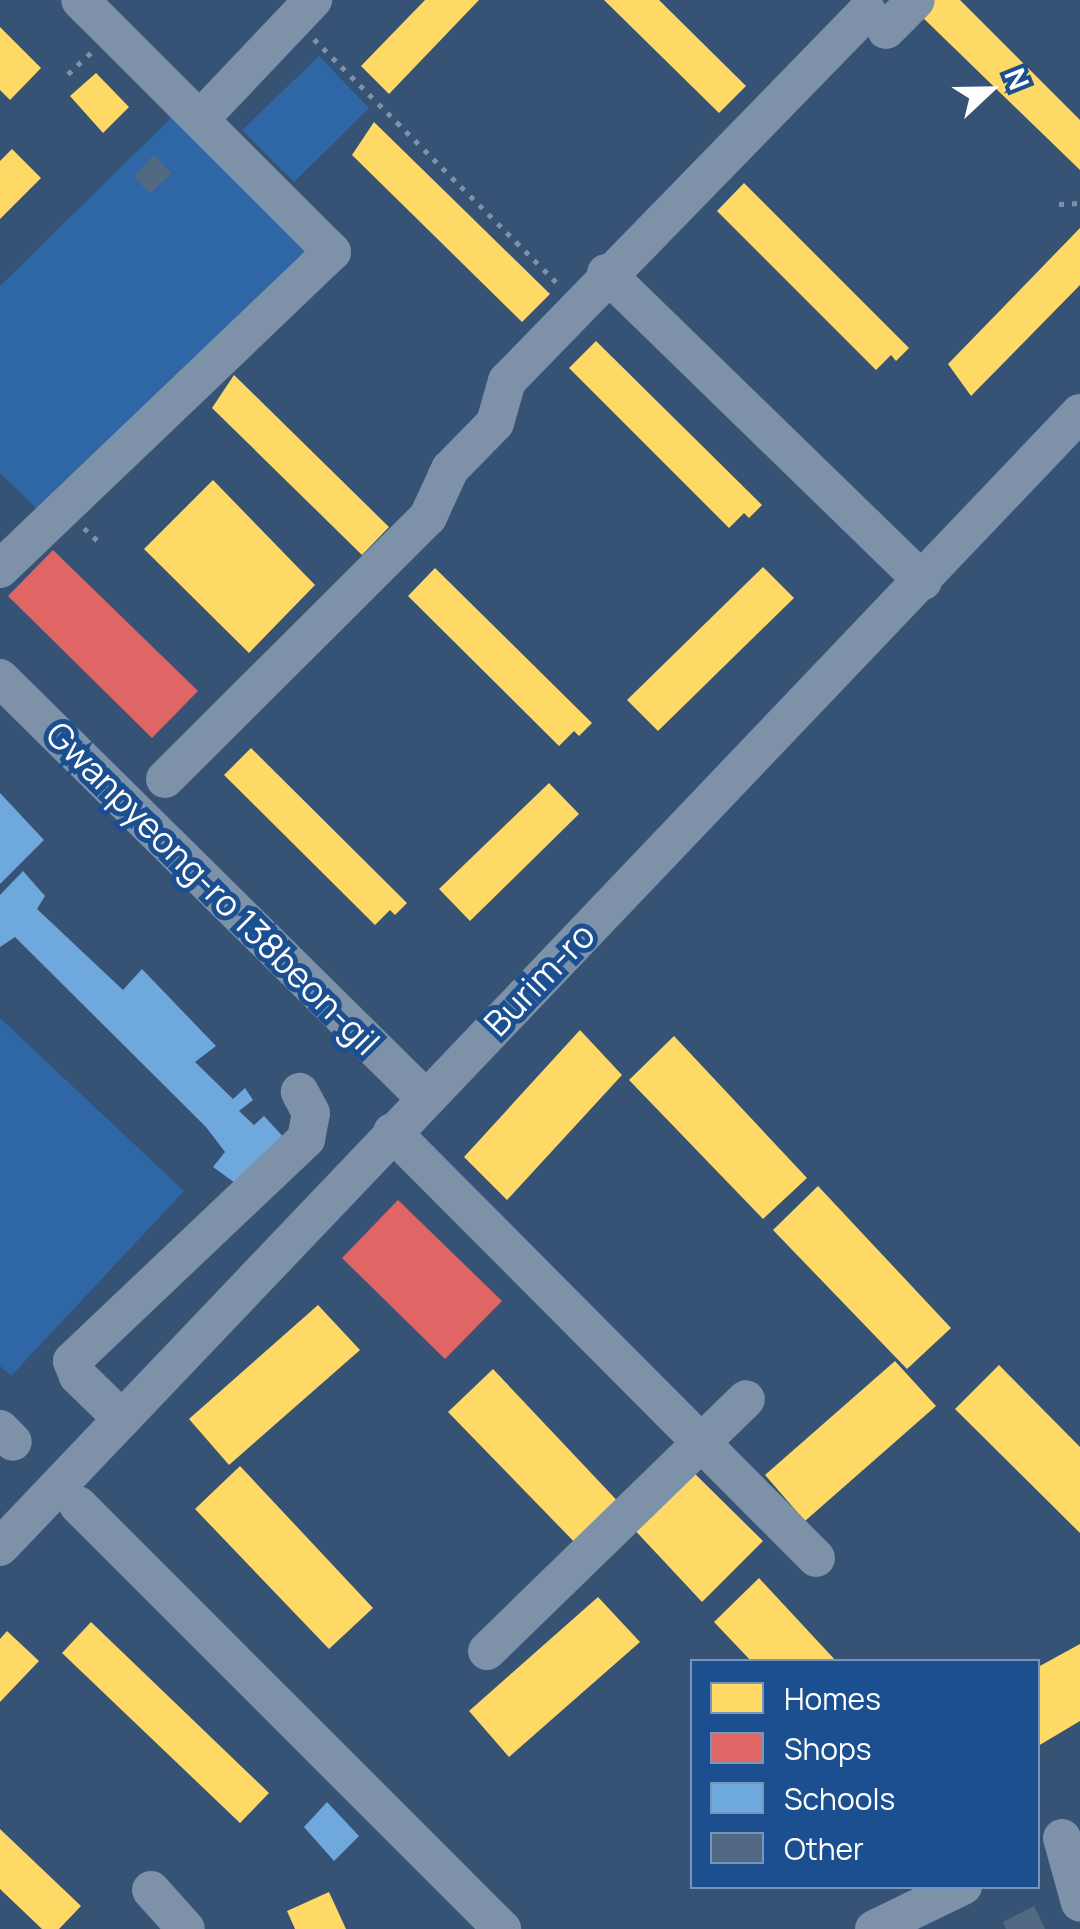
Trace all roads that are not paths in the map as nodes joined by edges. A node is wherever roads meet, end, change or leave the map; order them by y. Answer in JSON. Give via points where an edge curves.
{"nodes":[{"id":1,"x":80,"y":0,"type":"edge"},
{"id":2,"x":916,"y":0,"type":"edge"},
{"id":3,"x":304,"y":9,"type":"edge"},
{"id":4,"x":201,"y":118,"type":"junction"},
{"id":5,"x":606,"y":273,"type":"junction"},
{"id":6,"x":1080,"y":414,"type":"edge"},
{"id":7,"x":0,"y":569,"type":"edge"},
{"id":8,"x":923,"y":581,"type":"junction"},
{"id":9,"x":0,"y":678,"type":"edge"},
{"id":10,"x":165,"y":779,"type":"dead end"},
{"id":11,"x":300,"y":1092,"type":"dead end"},
{"id":12,"x":425,"y":1098,"type":"junction"},
{"id":13,"x":392,"y":1132,"type":"junction"},
{"id":14,"x":746,"y":1400,"type":"dead end"},
{"id":15,"x":122,"y":1419,"type":"junction"},
{"id":16,"x":703,"y":1441,"type":"junction"},
{"id":17,"x":78,"y":1506,"type":"dead end"},
{"id":18,"x":0,"y":1547,"type":"edge"},
{"id":19,"x":816,"y":1558,"type":"dead end"},
{"id":20,"x":487,"y":1652,"type":"dead end"},
{"id":21,"x":1060,"y":1839,"type":"edge"},
{"id":22,"x":956,"y":1889,"type":"edge"},
{"id":23,"x":151,"y":1890,"type":"dead end"},
{"id":24,"x":1080,"y":1903,"type":"edge"},
{"id":25,"x":186,"y":1929,"type":"edge"},
{"id":26,"x":502,"y":1929,"type":"edge"},
{"id":27,"x":874,"y":1929,"type":"edge"},
{"id":28,"x":1072,"y":1929,"type":"edge"}],
"edges":[{"from":1,"to":4,"type":"street"},
{"from":2,"to":5,"type":"street","via":[[876,20]]},
{"from":3,"to":4,"type":"street"},
{"from":4,"to":7,"type":"street","via":[[332,252]]},
{"from":5,"to":8,"type":"street"},
{"from":5,"to":10,"type":"street","via":[[508,381],[494,423],[450,469],[428,516]]},
{"from":6,"to":8,"type":"street","name":"Burim-ro"},
{"from":8,"to":12,"type":"street","name":"Burim-ro"},
{"from":9,"to":12,"type":"street","name":"Gwanpyeong-ro 138beon-gil"},
{"from":11,"to":15,"type":"street","via":[[311,1114],[306,1139],[72,1361],[78,1376]]},
{"from":12,"to":13,"type":"street","name":"Burim-ro"},
{"from":13,"to":15,"type":"street","name":"Burim-ro"},
{"from":13,"to":16,"type":"street"},
{"from":14,"to":16,"type":"street"},
{"from":15,"to":18,"type":"street","name":"Burim-ro"},
{"from":16,"to":19,"type":"street"},
{"from":16,"to":20,"type":"street"},
{"from":17,"to":26,"type":"street"},
{"from":21,"to":24,"type":"street"},
{"from":22,"to":27,"type":"street"},
{"from":23,"to":25,"type":"street"},
{"from":24,"to":28,"type":"street"}]}
